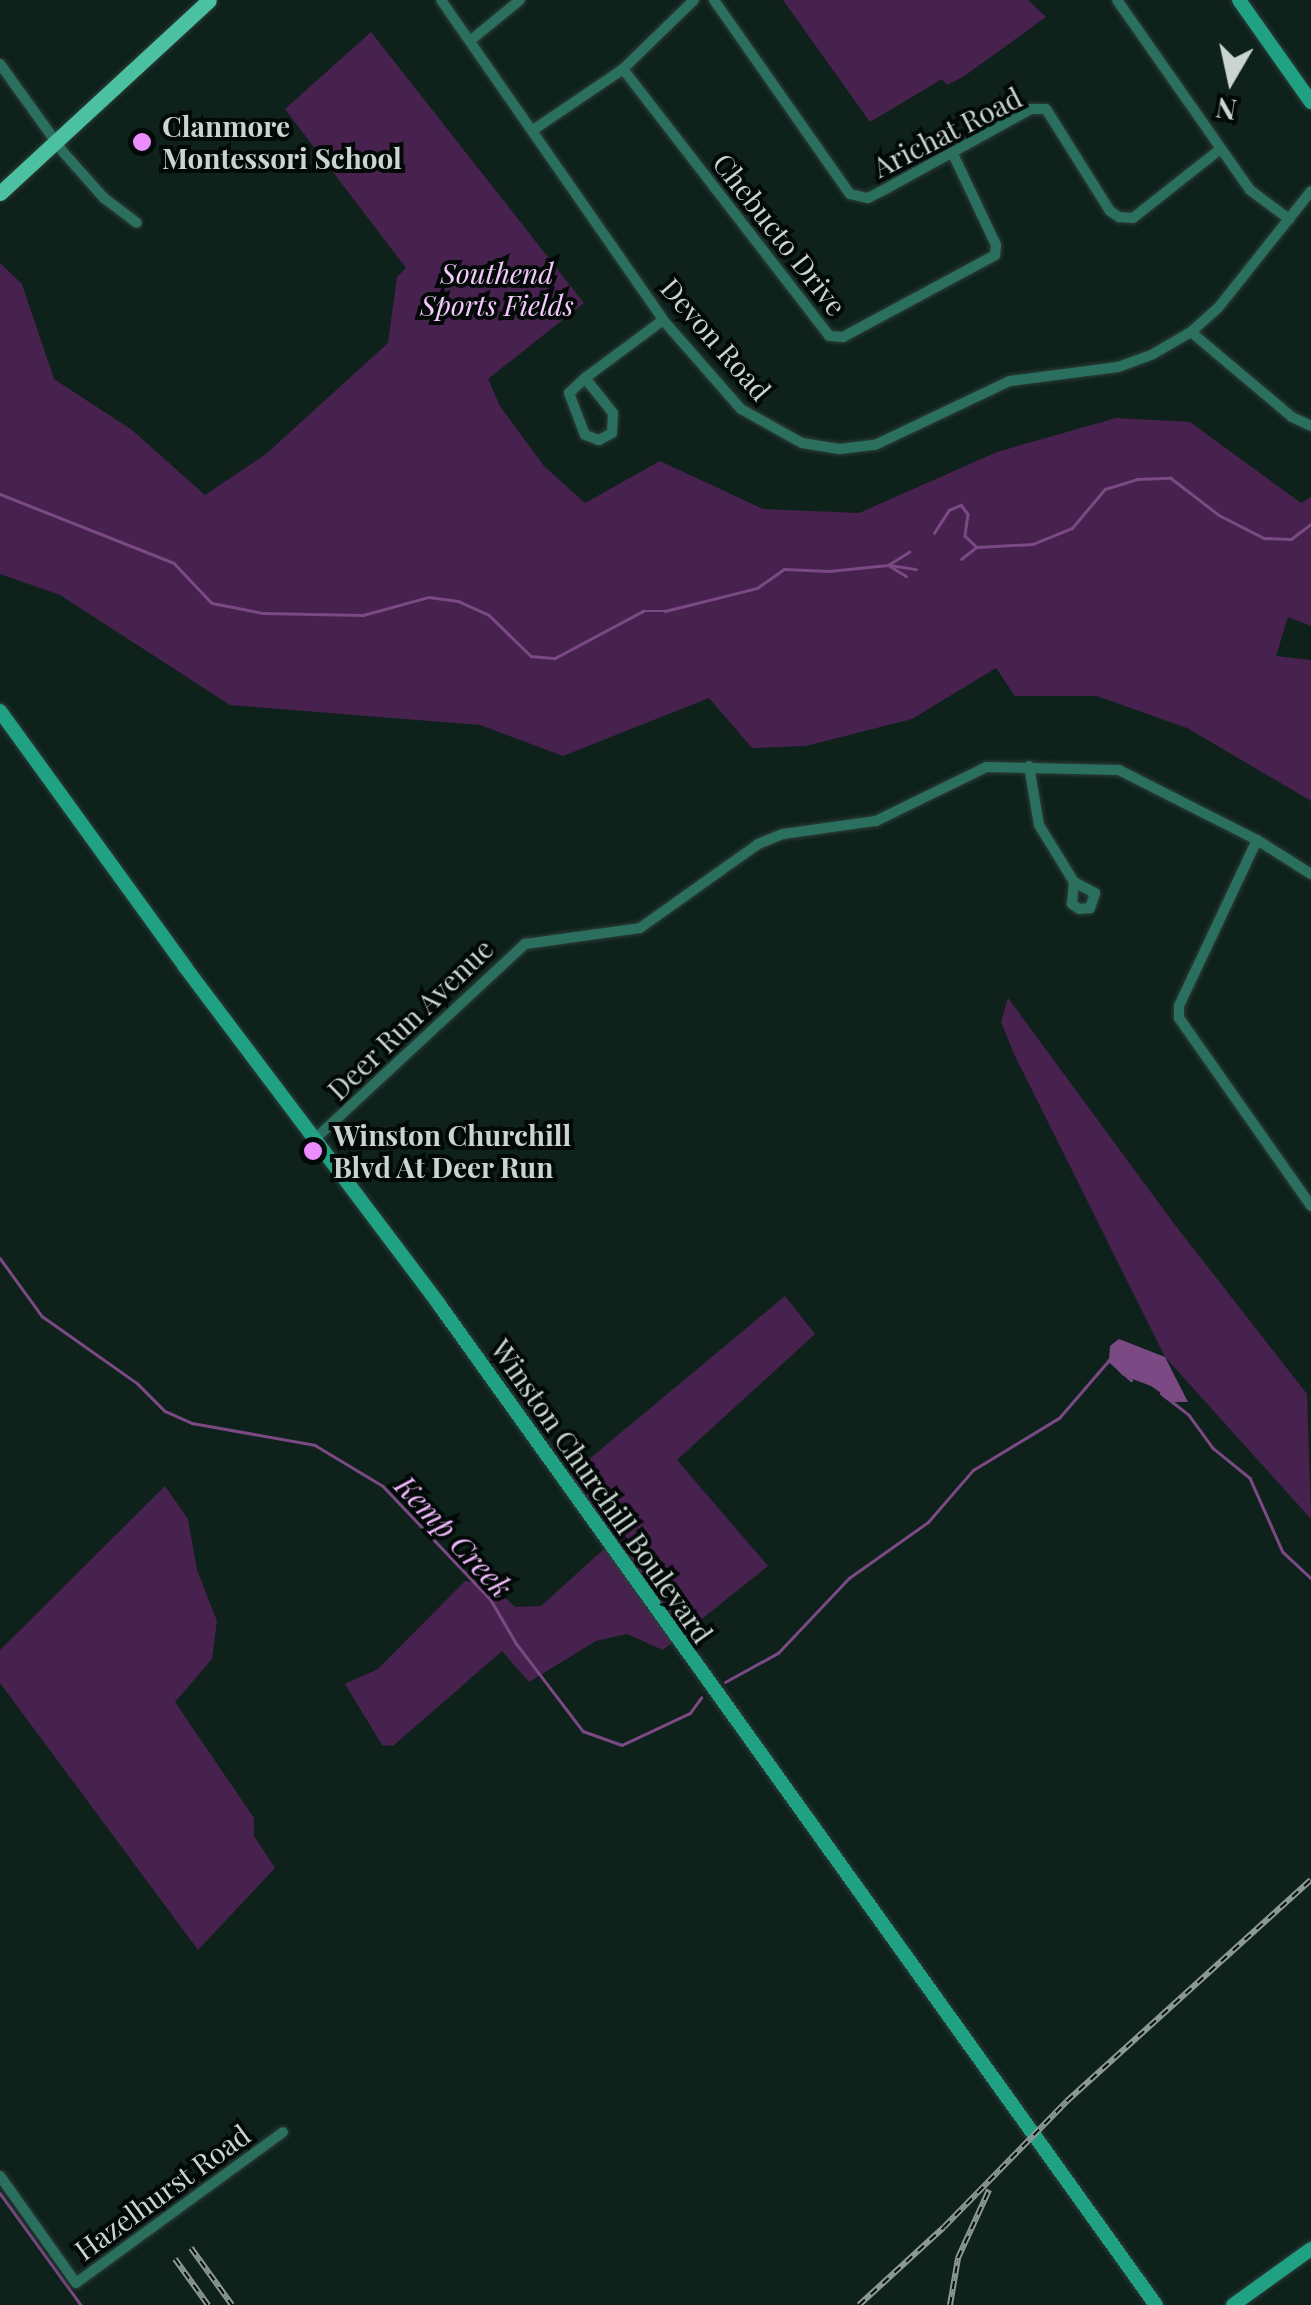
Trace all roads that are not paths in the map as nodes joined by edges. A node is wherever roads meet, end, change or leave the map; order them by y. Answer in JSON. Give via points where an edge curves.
{"nodes":[{"id":1,"x":209,"y":0,"type":"edge"},
{"id":2,"x":441,"y":0,"type":"edge"},
{"id":3,"x":520,"y":0,"type":"edge"},
{"id":4,"x":694,"y":0,"type":"edge"},
{"id":5,"x":714,"y":0,"type":"edge"},
{"id":6,"x":1117,"y":0,"type":"edge"},
{"id":7,"x":1240,"y":0,"type":"edge"},
{"id":8,"x":471,"y":40,"type":"junction"},
{"id":9,"x":0,"y":64,"type":"edge"},
{"id":10,"x":623,"y":69,"type":"junction"},
{"id":11,"x":1311,"y":102,"type":"edge"},
{"id":12,"x":534,"y":130,"type":"junction"},
{"id":13,"x":54,"y":142,"type":"junction"},
{"id":14,"x":1219,"y":150,"type":"junction"},
{"id":15,"x":953,"y":154,"type":"junction"},
{"id":16,"x":1311,"y":191,"type":"edge"},
{"id":17,"x":0,"y":193,"type":"edge"},
{"id":18,"x":1289,"y":219,"type":"junction"},
{"id":19,"x":137,"y":223,"type":"dead end"},
{"id":20,"x":663,"y":320,"type":"junction"},
{"id":21,"x":1191,"y":332,"type":"junction"},
{"id":22,"x":585,"y":378,"type":"junction"},
{"id":23,"x":1311,"y":426,"type":"edge"},
{"id":24,"x":0,"y":711,"type":"edge"},
{"id":25,"x":1030,"y":766,"type":"junction"},
{"id":26,"x":1257,"y":840,"type":"junction"},
{"id":27,"x":1311,"y":874,"type":"edge"},
{"id":28,"x":1074,"y":882,"type":"dead end"},
{"id":29,"x":315,"y":1140,"type":"junction"},
{"id":30,"x":1311,"y":1206,"type":"edge"},
{"id":31,"x":284,"y":2132,"type":"dead end"},
{"id":32,"x":0,"y":2176,"type":"edge"},
{"id":33,"x":1311,"y":2249,"type":"edge"},
{"id":34,"x":1156,"y":2305,"type":"edge"},
{"id":35,"x":1233,"y":2305,"type":"edge"}],
"edges":[{"from":1,"to":13,"type":"main road"},
{"from":2,"to":8,"type":"street","name":"Devon Road"},
{"from":3,"to":8,"type":"street"},
{"from":4,"to":10,"type":"street"},
{"from":5,"to":15,"type":"street","name":"Arichat Road","via":[[850,194],[868,198]]},
{"from":6,"to":14,"type":"street"},
{"from":7,"to":11,"type":"main road"},
{"from":8,"to":12,"type":"street","name":"Devon Road"},
{"from":9,"to":13,"type":"street"},
{"from":10,"to":12,"type":"street"},
{"from":10,"to":15,"type":"street","name":"Chebucto Drive","via":[[829,336],[843,337],[995,255],[996,244]]},
{"from":12,"to":20,"type":"street","name":"Devon Road"},
{"from":13,"to":17,"type":"main road"},
{"from":13,"to":19,"type":"street","via":[[104,198]]},
{"from":14,"to":15,"type":"street","name":"Arichat Road","via":[[1133,218],[1110,211],[1046,108],[1031,109]]},
{"from":14,"to":18,"type":"street","via":[[1250,190]]},
{"from":16,"to":18,"type":"street","name":"Devon Road"},
{"from":18,"to":21,"type":"street","name":"Devon Road"},
{"from":20,"to":21,"type":"street","name":"Devon Road","via":[[741,409],[768,429],[840,449],[874,445],[1010,381],[1118,366]]},
{"from":20,"to":22,"type":"street"},
{"from":21,"to":23,"type":"street","via":[[1292,418]]},
{"from":22,"to":22,"type":"street","via":[[613,414],[612,433],[599,440],[585,436],[572,408],[569,393]]},
{"from":24,"to":29,"type":"main road","name":"Winston Churchill Boulevard"},
{"from":25,"to":26,"type":"street","name":"Deer Run Avenue","via":[[1119,770]]},
{"from":25,"to":28,"type":"street","via":[[1040,825]]},
{"from":25,"to":29,"type":"street","name":"Deer Run Avenue","via":[[986,767],[876,820],[758,844],[640,928],[525,944]]},
{"from":26,"to":27,"type":"street","name":"Deer Run Avenue"},
{"from":26,"to":30,"type":"street","via":[[1179,1018]]},
{"from":29,"to":34,"type":"main road","name":"Winston Churchill Boulevard"},
{"from":31,"to":32,"type":"street","name":"Hazelhurst Road","via":[[76,2283]]},
{"from":33,"to":35,"type":"main road"}]}
